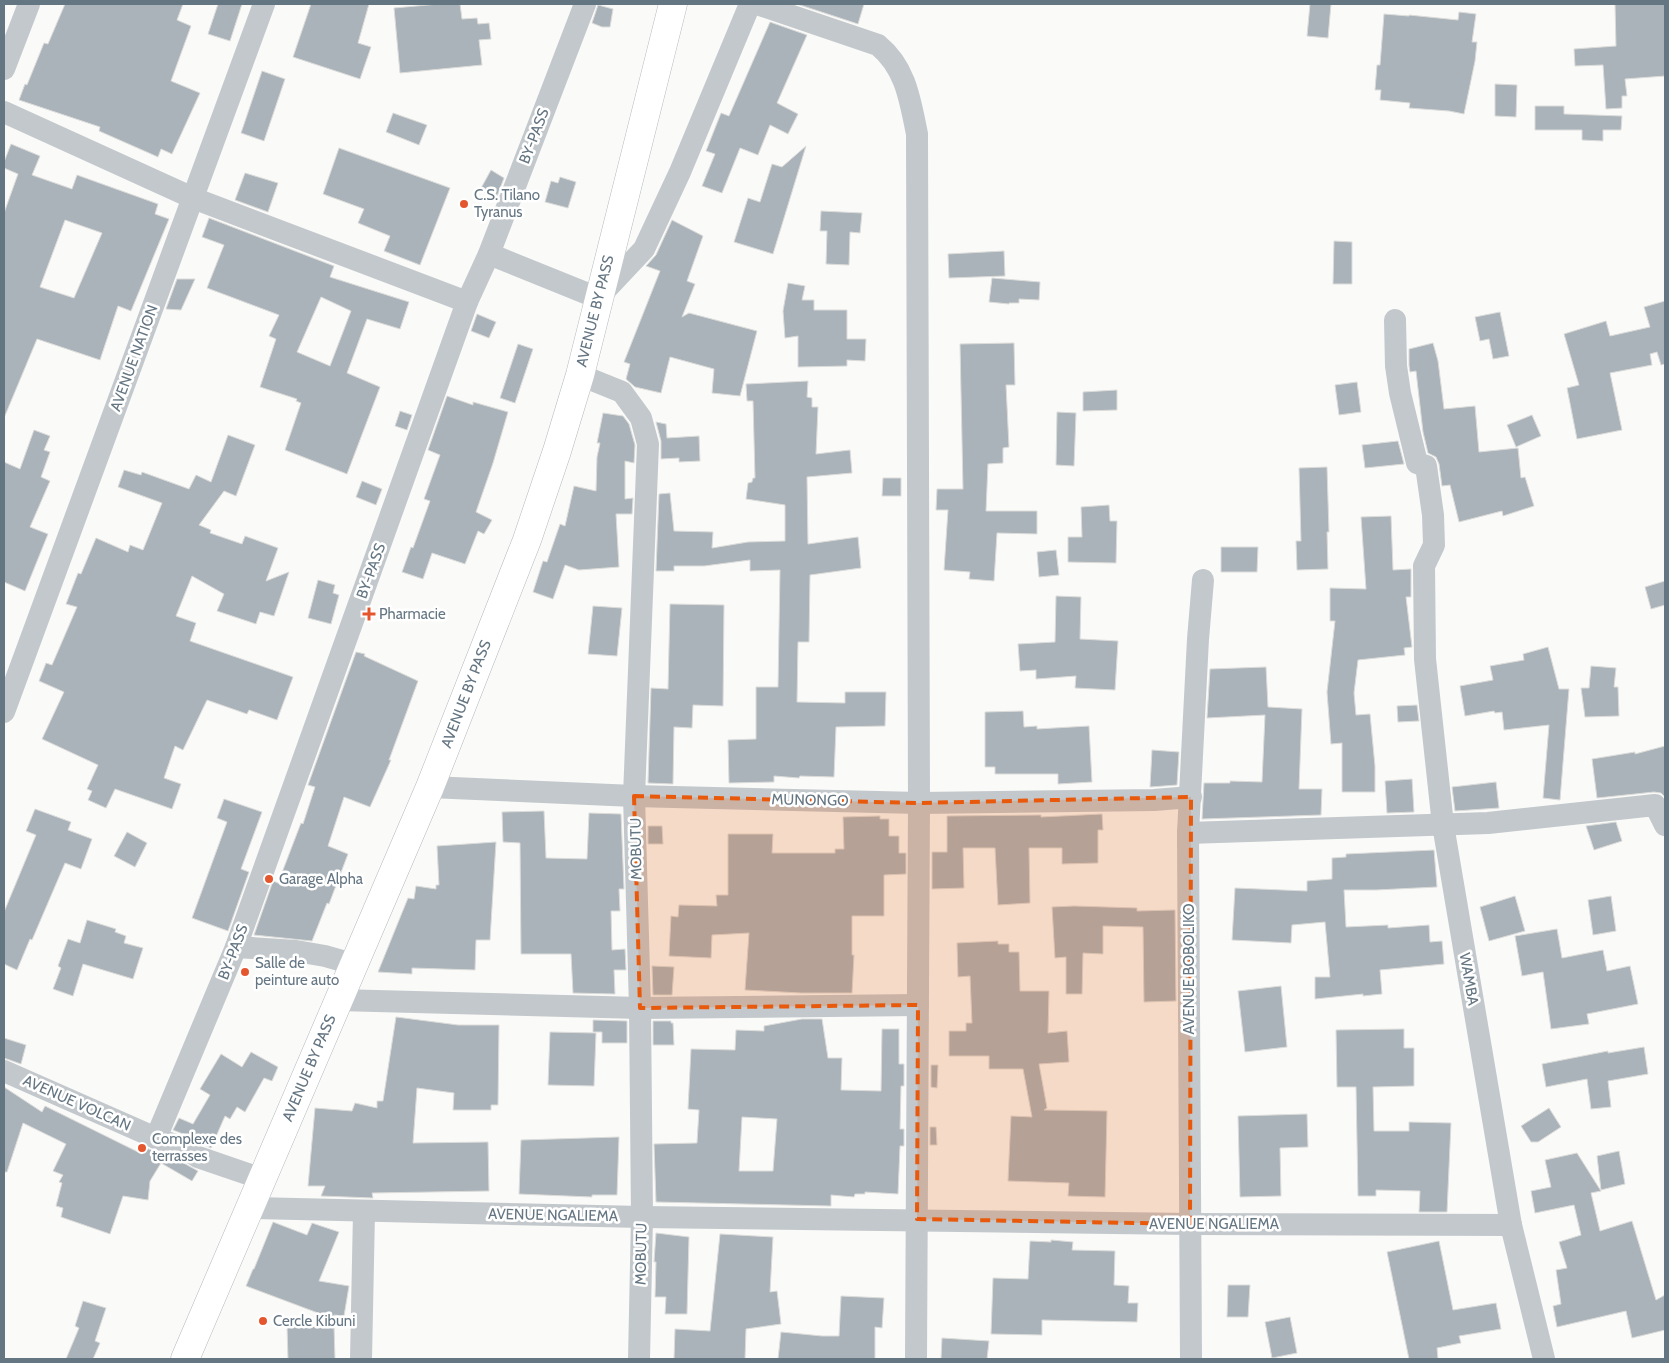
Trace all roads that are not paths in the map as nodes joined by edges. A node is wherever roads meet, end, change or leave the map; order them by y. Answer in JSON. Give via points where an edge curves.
{"nodes":[{"id":1,"x":29,"y":4,"type":"edge"},
{"id":2,"x":264,"y":4,"type":"edge"},
{"id":3,"x":585,"y":4,"type":"edge"},
{"id":4,"x":672,"y":4,"type":"edge"},
{"id":5,"x":750,"y":4,"type":"edge"},
{"id":6,"x":756,"y":4,"type":"edge"},
{"id":7,"x":4,"y":69,"type":"edge"},
{"id":8,"x":4,"y":112,"type":"edge"},
{"id":9,"x":193,"y":198,"type":"junction"},
{"id":10,"x":489,"y":254,"type":"junction"},
{"id":11,"x":598,"y":298,"type":"junction"},
{"id":12,"x":467,"y":302,"type":"junction"},
{"id":13,"x":1395,"y":320,"type":"dead end"},
{"id":14,"x":580,"y":375,"type":"junction"},
{"id":15,"x":1203,"y":580,"type":"dead end"},
{"id":16,"x":4,"y":712,"type":"edge"},
{"id":17,"x":430,"y":787,"type":"junction"},
{"id":18,"x":634,"y":796,"type":"junction"},
{"id":19,"x":1191,"y":797,"type":"junction"},
{"id":20,"x":919,"y":803,"type":"junction"},
{"id":21,"x":1665,"y":824,"type":"edge"},
{"id":22,"x":1443,"y":825,"type":"junction"},
{"id":23,"x":1188,"y":833,"type":"junction"},
{"id":24,"x":236,"y":948,"type":"junction"},
{"id":25,"x":353,"y":964,"type":"junction"},
{"id":26,"x":338,"y":1000,"type":"junction"},
{"id":27,"x":918,"y":1005,"type":"junction"},
{"id":28,"x":640,"y":1008,"type":"junction"},
{"id":29,"x":4,"y":1071,"type":"edge"},
{"id":30,"x":156,"y":1138,"type":"junction"},
{"id":31,"x":262,"y":1179,"type":"junction"},
{"id":32,"x":250,"y":1208,"type":"junction"},
{"id":33,"x":364,"y":1212,"type":"junction"},
{"id":34,"x":642,"y":1217,"type":"junction"},
{"id":35,"x":917,"y":1219,"type":"junction"},
{"id":36,"x":1190,"y":1224,"type":"junction"},
{"id":37,"x":1511,"y":1225,"type":"junction"},
{"id":38,"x":185,"y":1359,"type":"edge"},
{"id":39,"x":361,"y":1359,"type":"edge"},
{"id":40,"x":639,"y":1359,"type":"edge"},
{"id":41,"x":916,"y":1359,"type":"edge"},
{"id":42,"x":1191,"y":1359,"type":"edge"},
{"id":43,"x":1544,"y":1359,"type":"edge"}],
"edges":[{"from":1,"to":7,"type":"street"},
{"from":2,"to":9,"type":"street","name":"AVENUE NATION"},
{"from":3,"to":10,"type":"street","name":"BY-PASS"},
{"from":4,"to":11,"type":"highway","name":"AVENUE BY PASS"},
{"from":5,"to":11,"type":"street","via":[[644,249]]},
{"from":6,"to":20,"type":"street","via":[[878,45],[898,68],[909,93],[918,134]]},
{"from":8,"to":9,"type":"street"},
{"from":9,"to":12,"type":"street"},
{"from":9,"to":16,"type":"street","name":"AVENUE NATION"},
{"from":10,"to":11,"type":"street"},
{"from":10,"to":12,"type":"street","name":"BY-PASS"},
{"from":11,"to":14,"type":"highway","name":"AVENUE BY PASS"},
{"from":12,"to":24,"type":"street","name":"BY-PASS"},
{"from":13,"to":22,"type":"street","name":"WAMBA","via":[[1400,393],[1417,463],[1426,466],[1432,506],[1434,545],[1424,566],[1425,659]]},
{"from":14,"to":17,"type":"highway","name":"AVENUE BY PASS","via":[[527,540]]},
{"from":14,"to":18,"type":"street","name":"MOBUTU","via":[[622,392],[641,418],[648,444]]},
{"from":15,"to":19,"type":"street","name":"AVENUE BOBOLIKO"},
{"from":17,"to":18,"type":"street","name":"MUNONGO"},
{"from":17,"to":25,"type":"highway","name":"AVENUE BY PASS"},
{"from":18,"to":20,"type":"street","name":"MUNONGO"},
{"from":18,"to":28,"type":"street","name":"MOBUTU"},
{"from":19,"to":20,"type":"street","name":"MUNONGO"},
{"from":19,"to":23,"type":"street","name":"AVENUE BOBOLIKO"},
{"from":20,"to":27,"type":"street"},
{"from":21,"to":22,"type":"street","via":[[1654,805]]},
{"from":22,"to":23,"type":"street"},
{"from":22,"to":37,"type":"street","name":"WAMBA"},
{"from":23,"to":36,"type":"street","name":"AVENUE BOBOLIKO"},
{"from":24,"to":25,"type":"street","via":[[296,951]]},
{"from":24,"to":30,"type":"street","name":"BY-PASS"},
{"from":25,"to":26,"type":"highway","name":"AVENUE BY PASS"},
{"from":26,"to":28,"type":"street"},
{"from":26,"to":31,"type":"highway","name":"AVENUE BY PASS"},
{"from":27,"to":28,"type":"street"},
{"from":27,"to":35,"type":"street"},
{"from":28,"to":34,"type":"street","name":"MOBUTU"},
{"from":29,"to":30,"type":"street","name":"AVENUE VOLCAN"},
{"from":30,"to":31,"type":"street","name":"AVENUE VOLCAN","via":[[198,1157]]},
{"from":31,"to":32,"type":"highway","name":"AVENUE BY PASS"},
{"from":32,"to":33,"type":"street","name":"AVENUE NGALIEMA"},
{"from":32,"to":38,"type":"highway","name":"AVENUE BY PASS"},
{"from":33,"to":34,"type":"street","name":"AVENUE NGALIEMA"},
{"from":33,"to":39,"type":"street"},
{"from":34,"to":35,"type":"street","name":"AVENUE NGALIEMA"},
{"from":34,"to":40,"type":"street","name":"MOBUTU"},
{"from":35,"to":36,"type":"street","name":"AVENUE NGALIEMA"},
{"from":35,"to":41,"type":"street"},
{"from":36,"to":37,"type":"street","name":"AVENUE NGALIEMA"},
{"from":36,"to":42,"type":"street","name":"AVENUE BOBOLIKO"},
{"from":37,"to":43,"type":"street","name":"WAMBA"}]}
